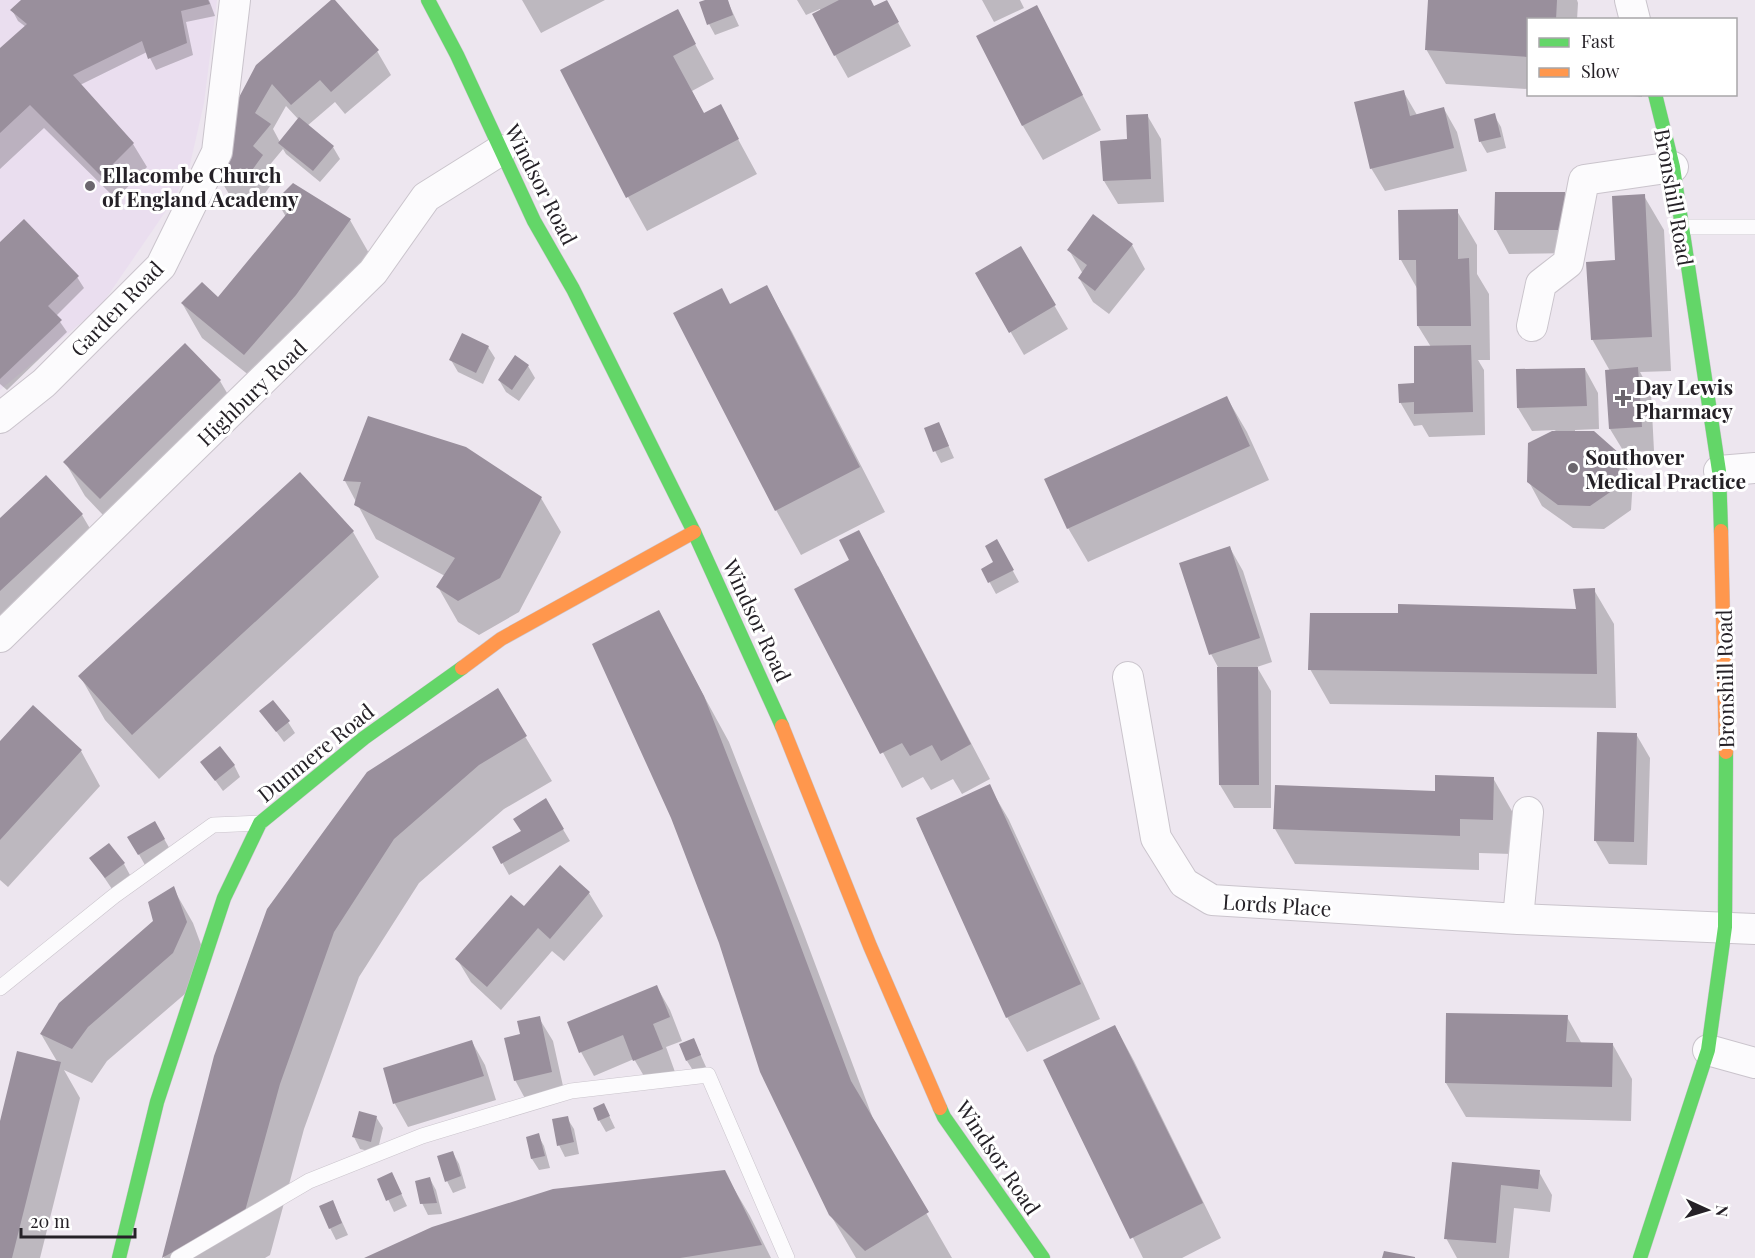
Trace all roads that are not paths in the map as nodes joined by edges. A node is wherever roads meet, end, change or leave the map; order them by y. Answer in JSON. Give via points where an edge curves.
{"nodes":[{"id":1,"x":235,"y":0,"type":"edge"},
{"id":2,"x":428,"y":0,"type":"edge"},
{"id":3,"x":1630,"y":0,"type":"edge"},
{"id":4,"x":1634,"y":18,"type":"edge"},
{"id":5,"x":1655,"y":96,"type":"edge"},
{"id":6,"x":501,"y":150,"type":"junction"},
{"id":7,"x":1673,"y":167,"type":"junction"},
{"id":8,"x":1683,"y":226,"type":"junction"},
{"id":9,"x":1755,"y":227,"type":"edge"},
{"id":10,"x":1532,"y":326,"type":"dead end"},
{"id":11,"x":0,"y":418,"type":"edge"},
{"id":12,"x":1755,"y":468,"type":"edge"},
{"id":13,"x":1719,"y":471,"type":"junction"},
{"id":14,"x":694,"y":532,"type":"junction"},
{"id":15,"x":0,"y":637,"type":"edge"},
{"id":16,"x":1128,"y":677,"type":"dead end"},
{"id":17,"x":1528,"y":812,"type":"dead end"},
{"id":18,"x":260,"y":823,"type":"junction"},
{"id":19,"x":1518,"y":919,"type":"junction"},
{"id":20,"x":1725,"y":927,"type":"junction"},
{"id":21,"x":1755,"y":929,"type":"edge"},
{"id":22,"x":0,"y":988,"type":"edge"},
{"id":23,"x":1708,"y":1050,"type":"junction"},
{"id":24,"x":1755,"y":1063,"type":"edge"},
{"id":25,"x":1034,"y":1256,"type":"edge"},
{"id":26,"x":119,"y":1258,"type":"edge"},
{"id":27,"x":178,"y":1258,"type":"edge"},
{"id":28,"x":788,"y":1258,"type":"edge"},
{"id":29,"x":1640,"y":1258,"type":"edge"}],
"edges":[{"from":1,"to":11,"type":"street","name":"Garden Road","via":[[217,152],[161,266],[44,383]]},
{"from":2,"to":6,"type":"street","name":"Windsor Road"},
{"from":3,"to":4,"type":"street"},
{"from":5,"to":7,"type":"street","name":"Bronshill Road"},
{"from":6,"to":14,"type":"street","name":"Windsor Road"},
{"from":6,"to":15,"type":"street","name":"Highbury Road","via":[[426,197],[373,272]]},
{"from":7,"to":8,"type":"street","name":"Bronshill Road"},
{"from":7,"to":10,"type":"street","via":[[1584,180],[1568,263],[1541,284]]},
{"from":8,"to":9,"type":"lane"},
{"from":8,"to":13,"type":"street","name":"Bronshill Road"},
{"from":12,"to":13,"type":"street"},
{"from":13,"to":20,"type":"street","name":"Bronshill Road","via":[[1726,721]]},
{"from":14,"to":18,"type":"street","name":"Dunmere Road","via":[[501,639],[364,738]]},
{"from":14,"to":25,"type":"street","name":"Windsor Road","via":[[786,734],[870,946],[944,1117]]},
{"from":16,"to":19,"type":"street","name":"Lords Place","via":[[1156,838],[1184,883],[1212,900]]},
{"from":17,"to":19,"type":"street"},
{"from":18,"to":22,"type":"lane","via":[[213,825],[114,896]]},
{"from":18,"to":26,"type":"street","name":"Dunmere Road","via":[[224,898],[157,1102]]},
{"from":19,"to":20,"type":"street","name":"Lords Place"},
{"from":20,"to":21,"type":"street","name":"Lords Place"},
{"from":20,"to":23,"type":"street","name":"Bronshill Road"},
{"from":23,"to":24,"type":"street"},
{"from":23,"to":29,"type":"street","name":"Bronshill Road"},
{"from":27,"to":28,"type":"lane","via":[[309,1181],[422,1136],[571,1090],[708,1074]]}]}
